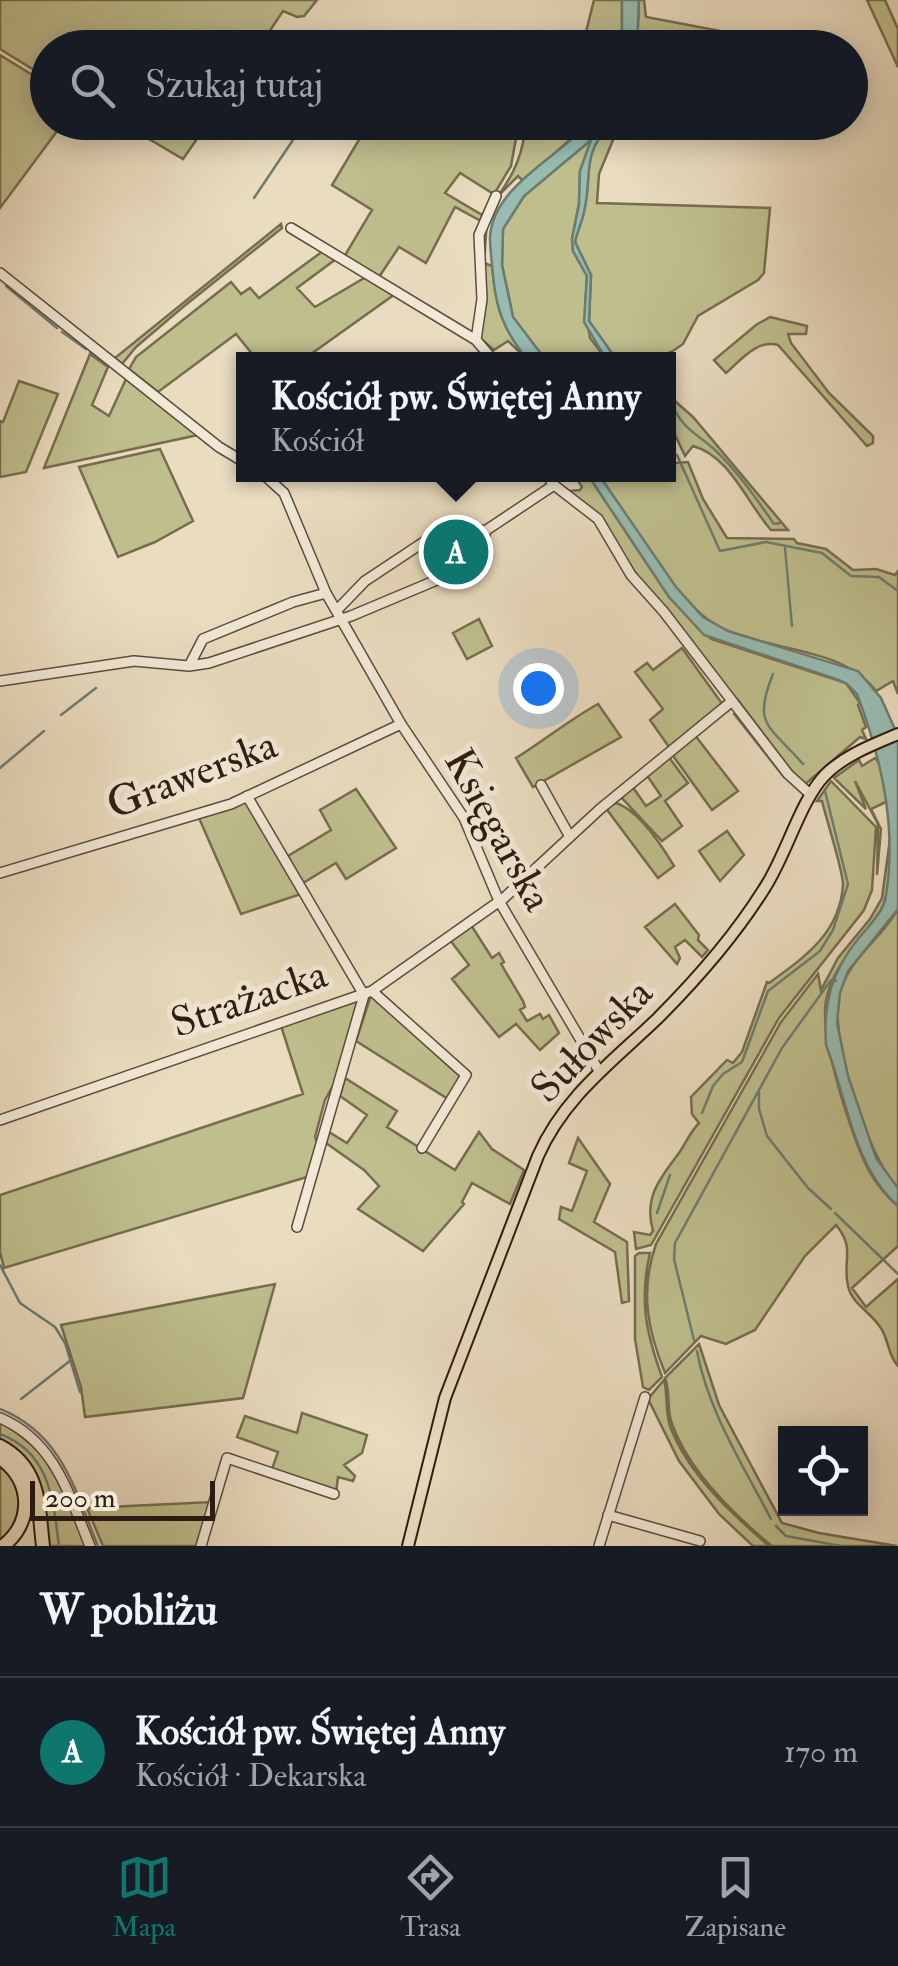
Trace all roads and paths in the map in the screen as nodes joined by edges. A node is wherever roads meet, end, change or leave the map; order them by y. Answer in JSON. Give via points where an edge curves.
{"nodes":[{"id":1,"x":496,"y":196,"type":"dead end"},
{"id":2,"x":291,"y":228,"type":"dead end"},
{"id":3,"x":0,"y":273,"type":"edge"},
{"id":4,"x":476,"y":340,"type":"junction"},
{"id":5,"x":486,"y":352,"type":"edge"},
{"id":6,"x":236,"y":457,"type":"edge"},
{"id":7,"x":272,"y":482,"type":"edge"},
{"id":8,"x":551,"y":482,"type":"edge"},
{"id":9,"x":554,"y":486,"type":"junction"},
{"id":10,"x":486,"y":536,"type":"junction"},
{"id":11,"x":324,"y":594,"type":"junction"},
{"id":12,"x":340,"y":615,"type":"junction"},
{"id":13,"x":189,"y":666,"type":"junction"},
{"id":14,"x":0,"y":681,"type":"edge"},
{"id":15,"x":731,"y":702,"type":"junction"},
{"id":16,"x":401,"y":724,"type":"junction"},
{"id":17,"x":898,"y":734,"type":"edge"},
{"id":18,"x":541,"y":786,"type":"dead end"},
{"id":19,"x":810,"y":794,"type":"junction"},
{"id":20,"x":247,"y":796,"type":"junction"},
{"id":21,"x":570,"y":836,"type":"junction"},
{"id":22,"x":0,"y":873,"type":"edge"},
{"id":23,"x":499,"y":901,"type":"junction"},
{"id":24,"x":368,"y":993,"type":"junction"},
{"id":25,"x":599,"y":1071,"type":"junction"},
{"id":26,"x":0,"y":1120,"type":"edge"},
{"id":27,"x":422,"y":1148,"type":"dead end"},
{"id":28,"x":298,"y":1227,"type":"dead end"},
{"id":29,"x":645,"y":1397,"type":"dead end"},
{"id":30,"x":0,"y":1418,"type":"edge"},
{"id":31,"x":0,"y":1446,"type":"edge"},
{"id":32,"x":0,"y":1458,"type":"edge"},
{"id":33,"x":334,"y":1494,"type":"dead end"},
{"id":34,"x":608,"y":1515,"type":"junction"},
{"id":35,"x":700,"y":1541,"type":"dead end"},
{"id":36,"x":3,"y":1546,"type":"edge"},
{"id":37,"x":43,"y":1546,"type":"edge"},
{"id":38,"x":90,"y":1546,"type":"edge"},
{"id":39,"x":201,"y":1546,"type":"edge"},
{"id":40,"x":408,"y":1546,"type":"edge"},
{"id":41,"x":599,"y":1546,"type":"edge"}],
"edges":[{"from":1,"to":4,"type":"street","via":[[479,235]]},
{"from":2,"to":4,"type":"street"},
{"from":3,"to":6,"type":"street"},
{"from":4,"to":5,"type":"street"},
{"from":7,"to":11,"type":"street","name":"Księgarska","via":[[284,493]]},
{"from":8,"to":9,"type":"street"},
{"from":9,"to":10,"type":"street"},
{"from":9,"to":15,"type":"street","via":[[598,519],[631,575]]},
{"from":10,"to":12,"type":"street","via":[[463,569]]},
{"from":10,"to":12,"type":"street","via":[[455,526],[442,530],[365,581]]},
{"from":11,"to":12,"type":"street","name":"Księgarska"},
{"from":11,"to":13,"type":"street","via":[[203,639]]},
{"from":12,"to":13,"type":"street","via":[[232,658]]},
{"from":12,"to":16,"type":"street","name":"Księgarska"},
{"from":13,"to":14,"type":"street","via":[[134,661]]},
{"from":15,"to":19,"type":"street"},
{"from":15,"to":21,"type":"street","name":"Strażacka"},
{"from":16,"to":20,"type":"street","name":"Grawerska"},
{"from":16,"to":23,"type":"street","name":"Księgarska","via":[[464,818]]},
{"from":17,"to":19,"type":"main road","name":"Sułowska","via":[[837,765]]},
{"from":18,"to":21,"type":"street"},
{"from":19,"to":25,"type":"main road","name":"Sułowska","via":[[782,858],[731,936],[684,992]]},
{"from":20,"to":22,"type":"street","name":"Grawerska"},
{"from":20,"to":24,"type":"street"},
{"from":21,"to":23,"type":"street","name":"Strażacka"},
{"from":23,"to":24,"type":"street","name":"Strażacka"},
{"from":23,"to":25,"type":"street","name":"Księgarska"},
{"from":24,"to":26,"type":"street","name":"Strażacka"},
{"from":24,"to":27,"type":"street","via":[[466,1075]]},
{"from":24,"to":28,"type":"street"},
{"from":25,"to":40,"type":"main road","name":"Sułowska","via":[[557,1119],[538,1156],[445,1398]]},
{"from":29,"to":34,"type":"street"},
{"from":30,"to":38,"type":"street","via":[[50,1456]]},
{"from":31,"to":37,"type":"highway","via":[[34,1480]]},
{"from":32,"to":36,"type":"highway","via":[[18,1475],[26,1500],[20,1528]]},
{"from":33,"to":39,"type":"street","via":[[227,1458]]},
{"from":34,"to":35,"type":"street"},
{"from":34,"to":41,"type":"street"}]}
